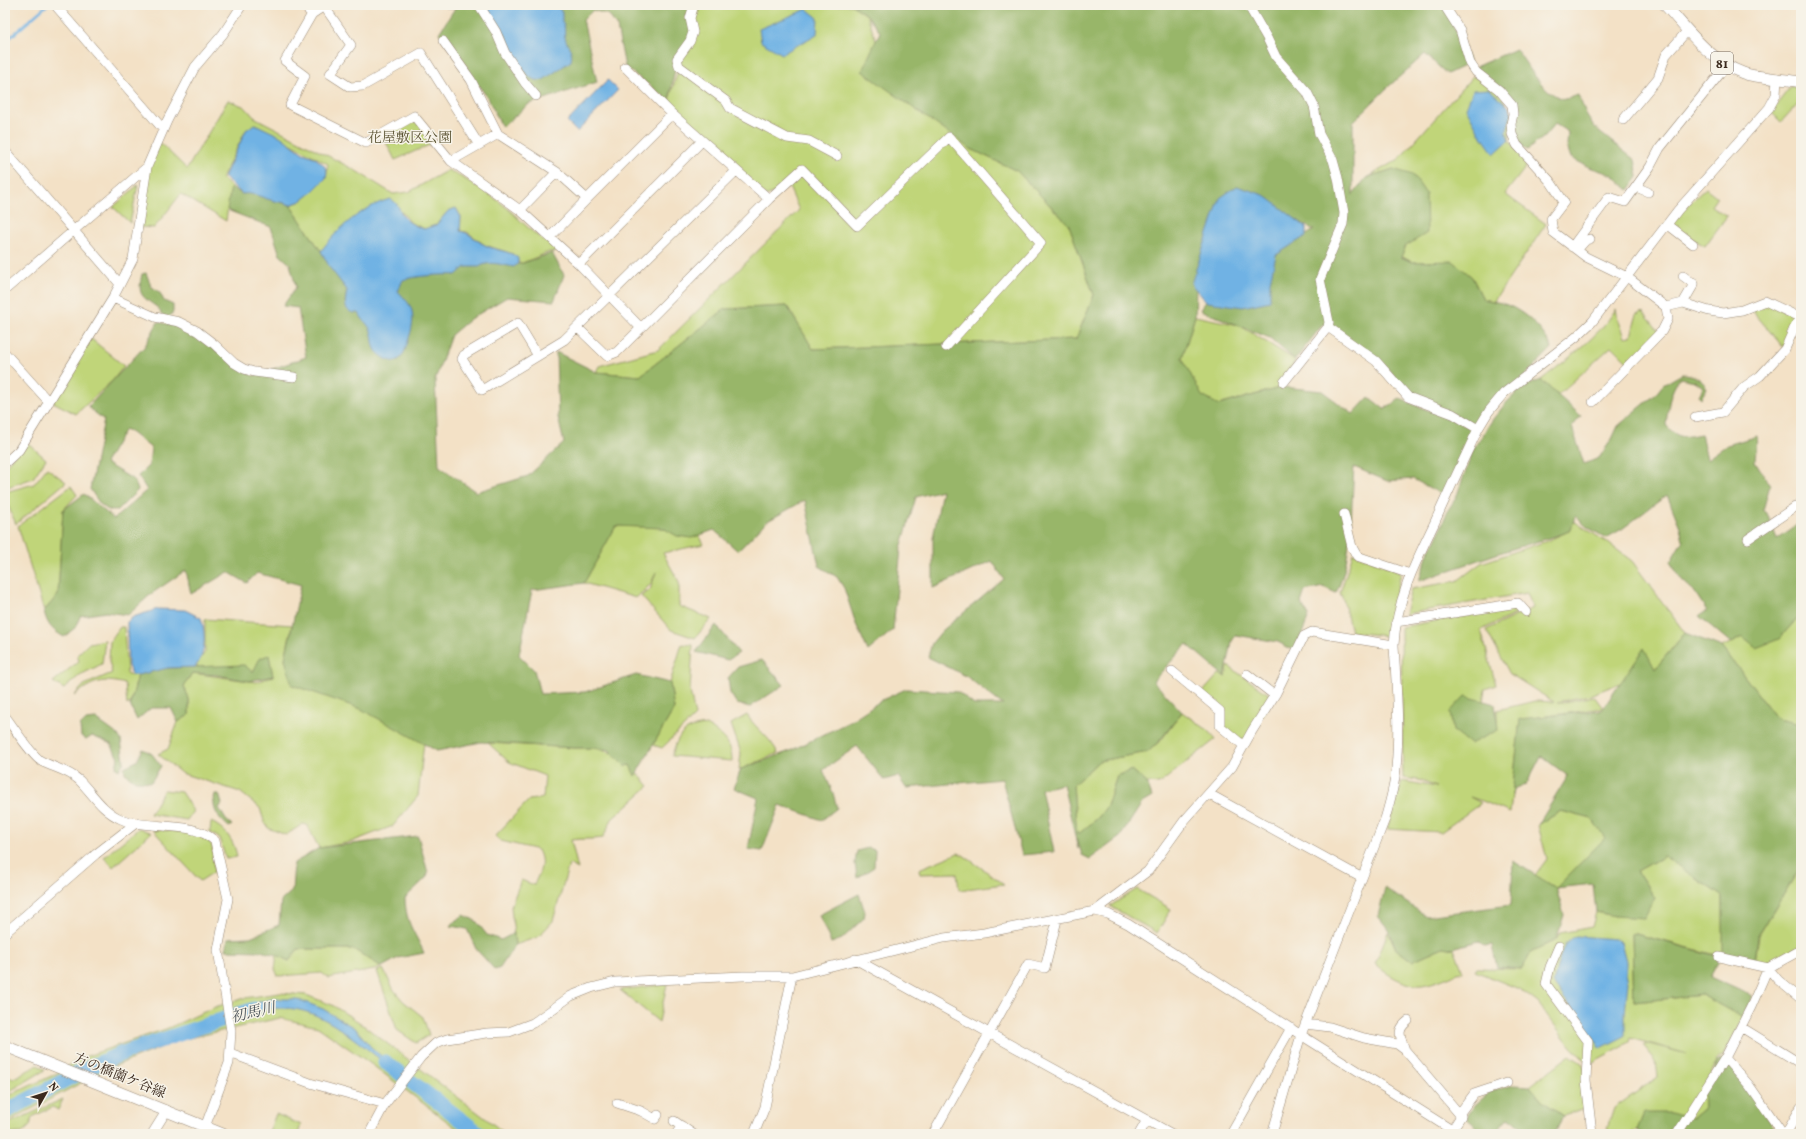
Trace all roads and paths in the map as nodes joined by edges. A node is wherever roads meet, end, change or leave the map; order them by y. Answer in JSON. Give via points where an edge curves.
{"nodes":[{"id":1,"x":55,"y":5,"type":"edge"},
{"id":2,"x":303,"y":5,"type":"edge"},
{"id":3,"x":479,"y":5,"type":"edge"},
{"id":4,"x":694,"y":5,"type":"edge"},
{"id":5,"x":1248,"y":5,"type":"edge"},
{"id":6,"x":1444,"y":5,"type":"edge"},
{"id":7,"x":1668,"y":6,"type":"edge"},
{"id":8,"x":238,"y":7,"type":"edge"},
{"id":9,"x":312,"y":14,"type":"junction"},
{"id":10,"x":1688,"y":30,"type":"junction"},
{"id":11,"x":443,"y":41,"type":"dead end"},
{"id":12,"x":1727,"y":65,"type":"junction"},
{"id":13,"x":625,"y":67,"type":"dead end"},
{"id":14,"x":1777,"y":78,"type":"junction"},
{"id":15,"x":1801,"y":82,"type":"edge"},
{"id":16,"x":536,"y":96,"type":"dead end"},
{"id":17,"x":672,"y":114,"type":"junction"},
{"id":18,"x":1623,"y":120,"type":"dead end"},
{"id":19,"x":163,"y":129,"type":"junction"},
{"id":20,"x":498,"y":134,"type":"junction"},
{"id":21,"x":702,"y":141,"type":"junction"},
{"id":22,"x":479,"y":145,"type":"junction"},
{"id":23,"x":5,"y":151,"type":"edge"},
{"id":24,"x":837,"y":156,"type":"dead end"},
{"id":25,"x":451,"y":161,"type":"junction"},
{"id":26,"x":147,"y":167,"type":"junction"},
{"id":27,"x":736,"y":171,"type":"junction"},
{"id":28,"x":557,"y":172,"type":"junction"},
{"id":29,"x":1636,"y":187,"type":"junction"},
{"id":30,"x":1648,"y":192,"type":"dead end"},
{"id":31,"x":587,"y":199,"type":"junction"},
{"id":32,"x":769,"y":199,"type":"junction"},
{"id":33,"x":520,"y":210,"type":"junction"},
{"id":34,"x":1667,"y":224,"type":"junction"},
{"id":35,"x":74,"y":230,"type":"junction"},
{"id":36,"x":550,"y":237,"type":"junction"},
{"id":37,"x":1590,"y":239,"type":"dead end"},
{"id":38,"x":1693,"y":244,"type":"dead end"},
{"id":39,"x":1574,"y":249,"type":"junction"},
{"id":40,"x":579,"y":264,"type":"junction"},
{"id":41,"x":1683,"y":276,"type":"dead end"},
{"id":42,"x":1627,"y":277,"type":"junction"},
{"id":43,"x":120,"y":284,"type":"junction"},
{"id":44,"x":5,"y":290,"type":"edge"},
{"id":45,"x":610,"y":296,"type":"junction"},
{"id":46,"x":113,"y":298,"type":"junction"},
{"id":47,"x":1683,"y":303,"type":"junction"},
{"id":48,"x":1666,"y":307,"type":"junction"},
{"id":49,"x":1800,"y":317,"type":"edge"},
{"id":50,"x":1328,"y":327,"type":"junction"},
{"id":51,"x":578,"y":328,"type":"junction"},
{"id":52,"x":641,"y":328,"type":"junction"},
{"id":53,"x":946,"y":347,"type":"dead end"},
{"id":54,"x":5,"y":353,"type":"edge"},
{"id":55,"x":538,"y":356,"type":"junction"},
{"id":56,"x":294,"y":377,"type":"dead end"},
{"id":57,"x":1284,"y":382,"type":"dead end"},
{"id":58,"x":49,"y":402,"type":"junction"},
{"id":59,"x":1593,"y":402,"type":"dead end"},
{"id":60,"x":1694,"y":417,"type":"dead end"},
{"id":61,"x":1478,"y":429,"type":"junction"},
{"id":62,"x":5,"y":463,"type":"edge"},
{"id":63,"x":1801,"y":503,"type":"edge"},
{"id":64,"x":1344,"y":514,"type":"dead end"},
{"id":65,"x":1748,"y":539,"type":"dead end"},
{"id":66,"x":1410,"y":574,"type":"junction"},
{"id":67,"x":1526,"y":612,"type":"dead end"},
{"id":68,"x":1396,"y":622,"type":"junction"},
{"id":69,"x":1394,"y":645,"type":"junction"},
{"id":70,"x":1172,"y":671,"type":"dead end"},
{"id":71,"x":1247,"y":674,"type":"dead end"},
{"id":72,"x":1274,"y":695,"type":"junction"},
{"id":73,"x":5,"y":716,"type":"edge"},
{"id":74,"x":1244,"y":746,"type":"junction"},
{"id":75,"x":1209,"y":794,"type":"junction"},
{"id":76,"x":136,"y":823,"type":"junction"},
{"id":77,"x":1362,"y":878,"type":"junction"},
{"id":78,"x":1095,"y":911,"type":"junction"},
{"id":79,"x":1056,"y":920,"type":"junction"},
{"id":80,"x":5,"y":933,"type":"edge"},
{"id":81,"x":1559,"y":946,"type":"dead end"},
{"id":82,"x":1801,"y":950,"type":"edge"},
{"id":83,"x":1719,"y":957,"type":"dead end"},
{"id":84,"x":855,"y":959,"type":"junction"},
{"id":85,"x":1768,"y":968,"type":"junction"},
{"id":86,"x":792,"y":976,"type":"junction"},
{"id":87,"x":1801,"y":998,"type":"edge"},
{"id":88,"x":1408,"y":1021,"type":"dead end"},
{"id":89,"x":1305,"y":1024,"type":"junction"},
{"id":90,"x":1741,"y":1027,"type":"junction"},
{"id":91,"x":1291,"y":1028,"type":"junction"},
{"id":92,"x":990,"y":1033,"type":"junction"},
{"id":93,"x":1301,"y":1035,"type":"junction"},
{"id":94,"x":5,"y":1046,"type":"edge"},
{"id":95,"x":1405,"y":1050,"type":"junction"},
{"id":96,"x":230,"y":1053,"type":"junction"},
{"id":97,"x":1725,"y":1058,"type":"junction"},
{"id":98,"x":1801,"y":1064,"type":"edge"},
{"id":99,"x":1507,"y":1083,"type":"dead end"},
{"id":100,"x":618,"y":1103,"type":"dead end"},
{"id":101,"x":385,"y":1104,"type":"junction"},
{"id":102,"x":1801,"y":1107,"type":"edge"},
{"id":103,"x":167,"y":1110,"type":"junction"},
{"id":104,"x":1459,"y":1114,"type":"junction"},
{"id":105,"x":658,"y":1116,"type":"dead end"},
{"id":106,"x":1147,"y":1120,"type":"junction"},
{"id":107,"x":205,"y":1126,"type":"junction"},
{"id":108,"x":1455,"y":1132,"type":"edge"},
{"id":109,"x":152,"y":1134,"type":"edge"},
{"id":110,"x":223,"y":1134,"type":"edge"},
{"id":111,"x":369,"y":1134,"type":"edge"},
{"id":112,"x":676,"y":1134,"type":"edge"},
{"id":113,"x":693,"y":1134,"type":"edge"},
{"id":114,"x":754,"y":1134,"type":"edge"},
{"id":115,"x":933,"y":1134,"type":"edge"},
{"id":116,"x":1139,"y":1134,"type":"edge"},
{"id":117,"x":1172,"y":1134,"type":"edge"},
{"id":118,"x":1231,"y":1134,"type":"edge"},
{"id":119,"x":1272,"y":1134,"type":"edge"},
{"id":120,"x":1592,"y":1134,"type":"edge"},
{"id":121,"x":1677,"y":1134,"type":"edge"},
{"id":122,"x":1783,"y":1134,"type":"edge"},
{"id":123,"x":1786,"y":1134,"type":"edge"}],
"edges":[{"from":1,"to":19,"type":"street"},
{"from":2,"to":9,"type":"street"},
{"from":3,"to":16,"type":"street","via":[[496,32],[505,53]]},
{"from":4,"to":24,"type":"street","via":[[690,18],[693,32],[690,41],[677,59],[679,66],[726,101],[730,108],[787,138],[809,141]]},
{"from":5,"to":50,"type":"street","via":[[1276,57],[1307,92],[1314,106],[1319,134],[1338,178],[1344,213],[1343,224],[1320,279]]},
{"from":6,"to":39,"type":"street","via":[[1460,30],[1470,63],[1476,72],[1499,90],[1512,105],[1512,134],[1518,145],[1550,181],[1564,202],[1550,219],[1553,232]]},
{"from":7,"to":10,"type":"main road","number":"81"},
{"from":8,"to":19,"type":"street","via":[[222,34],[195,68]]},
{"from":9,"to":22,"type":"street","via":[[324,6],[351,45],[330,74],[350,87],[363,86],[421,54]]},
{"from":9,"to":25,"type":"street","via":[[285,61],[305,76],[290,105],[366,143],[414,116]]},
{"from":10,"to":12,"type":"main road","number":"81","via":[[1707,50]]},
{"from":10,"to":18,"type":"street","via":[[1666,55],[1658,78]]},
{"from":11,"to":20,"type":"street","via":[[471,80]]},
{"from":12,"to":14,"type":"main road","number":"81","via":[[1744,74]]},
{"from":12,"to":29,"type":"street","via":[[1660,148]]},
{"from":13,"to":17,"type":"street"},
{"from":14,"to":15,"type":"main road","number":"81"},
{"from":14,"to":34,"type":"street","via":[[1776,95],[1768,108]]},
{"from":17,"to":21,"type":"street"},
{"from":17,"to":31,"type":"street"},
{"from":19,"to":26,"type":"street"},
{"from":20,"to":22,"type":"street"},
{"from":20,"to":28,"type":"street"},
{"from":21,"to":27,"type":"street"},
{"from":21,"to":40,"type":"street"},
{"from":22,"to":25,"type":"street"},
{"from":23,"to":35,"type":"street"},
{"from":25,"to":33,"type":"street"},
{"from":26,"to":35,"type":"street"},
{"from":26,"to":43,"type":"street","via":[[133,259]]},
{"from":27,"to":32,"type":"street"},
{"from":27,"to":45,"type":"street"},
{"from":28,"to":31,"type":"street"},
{"from":28,"to":33,"type":"street"},
{"from":29,"to":30,"type":"street"},
{"from":29,"to":39,"type":"street","via":[[1625,202],[1609,197]]},
{"from":31,"to":36,"type":"street"},
{"from":32,"to":52,"type":"street"},
{"from":32,"to":53,"type":"street","via":[[802,169],[857,226],[950,137],[1041,243]]},
{"from":33,"to":36,"type":"street"},
{"from":34,"to":38,"type":"street"},
{"from":34,"to":42,"type":"street"},
{"from":35,"to":43,"type":"street"},
{"from":35,"to":44,"type":"street"},
{"from":36,"to":40,"type":"street"},
{"from":37,"to":39,"type":"street"},
{"from":39,"to":42,"type":"street"},
{"from":40,"to":45,"type":"street"},
{"from":41,"to":47,"type":"street","via":[[1694,284]]},
{"from":42,"to":48,"type":"street"},
{"from":42,"to":61,"type":"street","via":[[1592,322],[1504,393]]},
{"from":43,"to":46,"type":"street"},
{"from":45,"to":51,"type":"street"},
{"from":45,"to":52,"type":"street"},
{"from":46,"to":56,"type":"street","via":[[155,317],[179,322],[197,331],[244,369]]},
{"from":46,"to":58,"type":"street"},
{"from":47,"to":48,"type":"street"},
{"from":47,"to":49,"type":"street","via":[[1723,313],[1742,310],[1765,301]]},
{"from":48,"to":59,"type":"street","via":[[1668,319],[1662,331]]},
{"from":49,"to":60,"type":"street","via":[[1785,349],[1760,376],[1744,387],[1723,412]]},
{"from":50,"to":57,"type":"street"},
{"from":50,"to":61,"type":"street","via":[[1376,361],[1408,397],[1453,414]]},
{"from":51,"to":52,"type":"street","via":[[607,356],[617,352]]},
{"from":51,"to":55,"type":"street"},
{"from":54,"to":58,"type":"street"},
{"from":55,"to":55,"type":"street","via":[[482,390],[462,359],[464,355],[518,323]]},
{"from":58,"to":62,"type":"street","via":[[19,450]]},
{"from":61,"to":66,"type":"street"},
{"from":63,"to":65,"type":"street"},
{"from":64,"to":66,"type":"street","via":[[1352,547],[1357,556]]},
{"from":66,"to":68,"type":"street"},
{"from":67,"to":68,"type":"street","via":[[1518,603]]},
{"from":68,"to":69,"type":"street"},
{"from":69,"to":72,"type":"street","via":[[1312,632],[1304,636]]},
{"from":69,"to":77,"type":"street","via":[[1398,739],[1396,768],[1385,819]]},
{"from":70,"to":74,"type":"street","via":[[1220,711],[1220,726]]},
{"from":71,"to":72,"type":"street"},
{"from":72,"to":74,"type":"street"},
{"from":73,"to":76,"type":"street","via":[[40,760],[66,771],[78,780],[109,812]]},
{"from":74,"to":75,"type":"street","via":[[1232,767]]},
{"from":75,"to":77,"type":"street"},
{"from":75,"to":78,"type":"street","via":[[1184,821],[1148,871]]},
{"from":76,"to":80,"type":"street"},
{"from":76,"to":96,"type":"street","via":[[190,829],[215,841],[228,899],[218,950],[230,1031]]},
{"from":77,"to":89,"type":"street"},
{"from":78,"to":79,"type":"street"},
{"from":78,"to":91,"type":"street","via":[[1128,924]]},
{"from":79,"to":84,"type":"street","via":[[944,938]]},
{"from":79,"to":92,"type":"street","via":[[1045,968],[1028,964]]},
{"from":81,"to":120,"type":"street","via":[[1546,984],[1588,1041],[1586,1080]]},
{"from":82,"to":85,"type":"street"},
{"from":83,"to":85,"type":"street"},
{"from":84,"to":86,"type":"street"},
{"from":84,"to":92,"type":"street"},
{"from":85,"to":87,"type":"street","via":[[1778,980]]},
{"from":85,"to":90,"type":"street"},
{"from":86,"to":101,"type":"street","via":[[615,982],[591,988],[571,996],[527,1026],[509,1032],[436,1042]]},
{"from":86,"to":114,"type":"street","via":[[765,1107]]},
{"from":88,"to":95,"type":"street","via":[[1399,1033]]},
{"from":89,"to":93,"type":"street"},
{"from":89,"to":95,"type":"street","via":[[1330,1027],[1364,1038],[1397,1044]]},
{"from":90,"to":97,"type":"street"},
{"from":90,"to":98,"type":"street"},
{"from":91,"to":93,"type":"street"},
{"from":91,"to":118,"type":"street"},
{"from":92,"to":106,"type":"street"},
{"from":92,"to":115,"type":"street"},
{"from":93,"to":108,"type":"street"},
{"from":93,"to":119,"type":"street"},
{"from":94,"to":103,"type":"main road","name":"方の橋薗ケ谷線"},
{"from":95,"to":104,"type":"street"},
{"from":96,"to":101,"type":"street","via":[[310,1083]]},
{"from":96,"to":107,"type":"street","via":[[229,1063]]},
{"from":97,"to":121,"type":"street"},
{"from":97,"to":122,"type":"street","via":[[1749,1085]]},
{"from":99,"to":104,"type":"street","via":[[1474,1094]]},
{"from":100,"to":105,"type":"street","via":[[655,1119]]},
{"from":101,"to":111,"type":"street"},
{"from":102,"to":123,"type":"street"},
{"from":103,"to":107,"type":"main road","name":"方の橋薗ケ谷線"},
{"from":103,"to":109,"type":"street"},
{"from":104,"to":108,"type":"street","via":[[1461,1116]]},
{"from":106,"to":116,"type":"street"},
{"from":106,"to":117,"type":"street"},
{"from":107,"to":110,"type":"main road","name":"方の橋薗ケ谷線"},
{"from":112,"to":113,"type":"street","via":[[678,1123]]}]}
